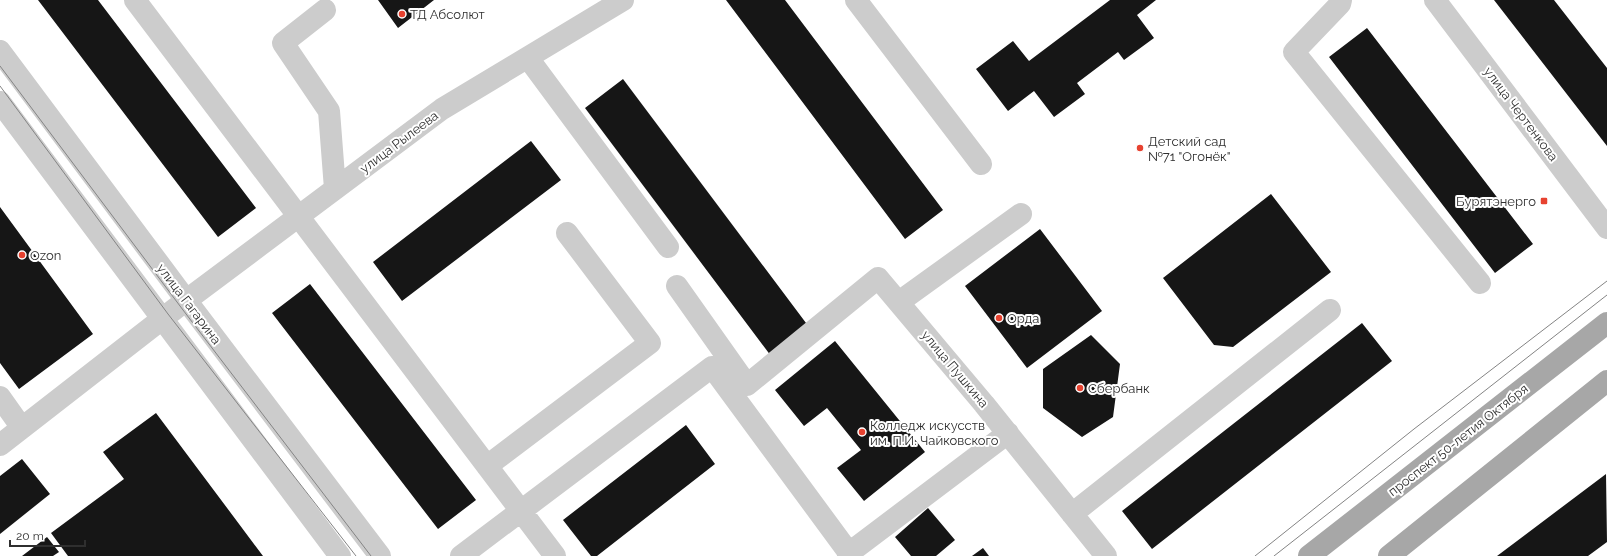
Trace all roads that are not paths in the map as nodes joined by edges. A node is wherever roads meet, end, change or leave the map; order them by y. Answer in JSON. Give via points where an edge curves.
{"nodes":[{"id":1,"x":135,"y":0,"type":"edge"},
{"id":2,"x":622,"y":0,"type":"edge"},
{"id":3,"x":856,"y":0,"type":"edge"},
{"id":4,"x":1341,"y":0,"type":"edge"},
{"id":5,"x":1435,"y":0,"type":"edge"},
{"id":6,"x":325,"y":10,"type":"dead end"},
{"id":7,"x":0,"y":51,"type":"edge"},
{"id":8,"x":528,"y":58,"type":"junction"},
{"id":9,"x":0,"y":102,"type":"edge"},
{"id":10,"x":981,"y":164,"type":"dead end"},
{"id":11,"x":335,"y":189,"type":"junction"},
{"id":12,"x":1021,"y":214,"type":"dead end"},
{"id":13,"x":299,"y":217,"type":"junction"},
{"id":14,"x":1607,"y":228,"type":"edge"},
{"id":15,"x":567,"y":233,"type":"dead end"},
{"id":16,"x":668,"y":246,"type":"dead end"},
{"id":17,"x":1480,"y":283,"type":"dead end"},
{"id":18,"x":677,"y":286,"type":"dead end"},
{"id":19,"x":186,"y":300,"type":"junction"},
{"id":20,"x":899,"y":302,"type":"junction"},
{"id":21,"x":1330,"y":310,"type":"dead end"},
{"id":22,"x":161,"y":320,"type":"junction"},
{"id":23,"x":1607,"y":323,"type":"edge"},
{"id":24,"x":1607,"y":381,"type":"edge"},
{"id":25,"x":0,"y":397,"type":"edge"},
{"id":26,"x":22,"y":428,"type":"junction"},
{"id":27,"x":1008,"y":433,"type":"junction"},
{"id":28,"x":0,"y":445,"type":"edge"},
{"id":29,"x":487,"y":466,"type":"junction"},
{"id":30,"x":521,"y":511,"type":"junction"},
{"id":31,"x":1072,"y":514,"type":"junction"},
{"id":32,"x":849,"y":555,"type":"edge"},
{"id":33,"x":340,"y":556,"type":"edge"},
{"id":34,"x":380,"y":556,"type":"edge"},
{"id":35,"x":461,"y":556,"type":"edge"},
{"id":36,"x":555,"y":556,"type":"edge"},
{"id":37,"x":1106,"y":556,"type":"edge"},
{"id":38,"x":1309,"y":556,"type":"edge"},
{"id":39,"x":1389,"y":556,"type":"edge"}],
"edges":[{"from":1,"to":13,"type":"street"},
{"from":2,"to":8,"type":"street","name":"улица Рылеева"},
{"from":3,"to":10,"type":"street"},
{"from":4,"to":17,"type":"street","via":[[1294,52]]},
{"from":5,"to":14,"type":"street","name":"улица Чертенкова"},
{"from":6,"to":11,"type":"street","via":[[283,43],[329,111]]},
{"from":7,"to":19,"type":"street","name":"улица Гагарина"},
{"from":8,"to":11,"type":"street","name":"улица Рылеева","via":[[442,109]]},
{"from":8,"to":16,"type":"street"},
{"from":9,"to":22,"type":"street","via":[[146,295]]},
{"from":11,"to":13,"type":"street","name":"улица Рылеева"},
{"from":12,"to":20,"type":"street"},
{"from":13,"to":19,"type":"street","name":"улица Рылеева"},
{"from":13,"to":29,"type":"street"},
{"from":15,"to":29,"type":"street","via":[[650,343]]},
{"from":18,"to":20,"type":"street","name":"улица Пушкина","via":[[747,385],[878,278]]},
{"from":19,"to":22,"type":"street","name":"улица Рылеева"},
{"from":19,"to":34,"type":"street","name":"улица Гагарина"},
{"from":20,"to":27,"type":"street","name":"улица Пушкина"},
{"from":21,"to":31,"type":"street"},
{"from":22,"to":26,"type":"street","name":"улица Рылеева"},
{"from":22,"to":33,"type":"street"},
{"from":23,"to":38,"type":"main road","name":"проспект 50-летия Октября"},
{"from":24,"to":39,"type":"main road"},
{"from":25,"to":26,"type":"street"},
{"from":26,"to":28,"type":"street","name":"улица Рылеева"},
{"from":27,"to":31,"type":"street","name":"улица Пушкина"},
{"from":27,"to":32,"type":"street"},
{"from":29,"to":30,"type":"street"},
{"from":30,"to":32,"type":"street","via":[[712,367]]},
{"from":30,"to":35,"type":"street"},
{"from":30,"to":36,"type":"street"},
{"from":31,"to":37,"type":"street","name":"улица Пушкина"}]}
